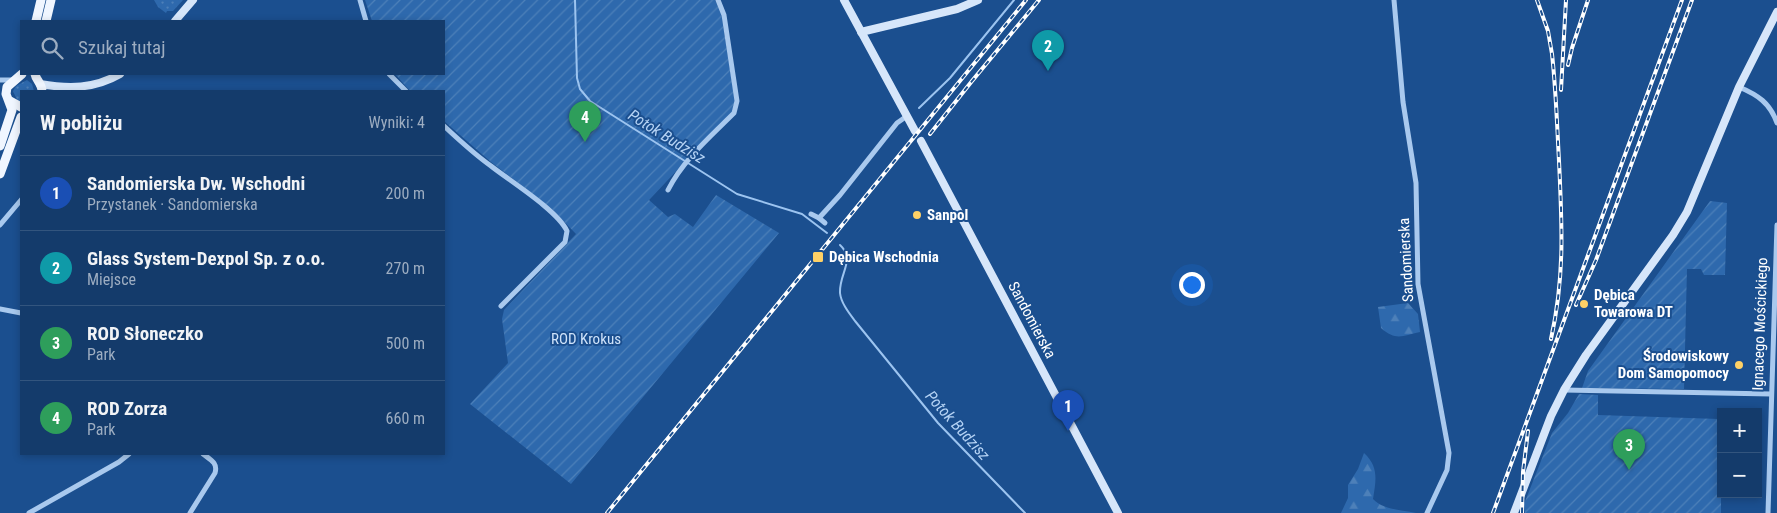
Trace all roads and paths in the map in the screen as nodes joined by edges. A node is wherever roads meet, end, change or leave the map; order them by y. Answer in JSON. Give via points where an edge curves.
{"nodes":[{"id":1,"x":40,"y":0,"type":"edge"},
{"id":2,"x":51,"y":0,"type":"edge"},
{"id":3,"x":193,"y":0,"type":"edge"},
{"id":4,"x":360,"y":0,"type":"edge"},
{"id":5,"x":718,"y":0,"type":"edge"},
{"id":6,"x":844,"y":0,"type":"edge"},
{"id":7,"x":978,"y":0,"type":"edge"},
{"id":8,"x":1394,"y":0,"type":"edge"},
{"id":9,"x":1777,"y":12,"type":"edge"},
{"id":10,"x":36,"y":20,"type":"edge"},
{"id":11,"x":46,"y":20,"type":"edge"},
{"id":12,"x":176,"y":20,"type":"edge"},
{"id":13,"x":366,"y":20,"type":"edge"},
{"id":14,"x":861,"y":32,"type":"junction"},
{"id":15,"x":20,"y":75,"type":"edge"},
{"id":16,"x":24,"y":75,"type":"edge"},
{"id":17,"x":118,"y":75,"type":"edge"},
{"id":18,"x":390,"y":75,"type":"edge"},
{"id":19,"x":0,"y":80,"type":"edge"},
{"id":20,"x":13,"y":80,"type":"junction"},
{"id":21,"x":38,"y":82,"type":"edge"},
{"id":22,"x":1739,"y":87,"type":"junction"},
{"id":23,"x":3,"y":88,"type":"edge"},
{"id":24,"x":69,"y":88,"type":"junction"},
{"id":25,"x":92,"y":88,"type":"edge"},
{"id":26,"x":63,"y":90,"type":"edge"},
{"id":27,"x":405,"y":90,"type":"edge"},
{"id":28,"x":10,"y":101,"type":"junction"},
{"id":29,"x":20,"y":106,"type":"edge"},
{"id":30,"x":907,"y":116,"type":"junction"},
{"id":31,"x":20,"y":120,"type":"edge"},
{"id":32,"x":1777,"y":123,"type":"edge"},
{"id":33,"x":445,"y":130,"type":"edge"},
{"id":34,"x":915,"y":131,"type":"dead end"},
{"id":35,"x":921,"y":141,"type":"dead end"},
{"id":36,"x":0,"y":146,"type":"edge"},
{"id":37,"x":0,"y":174,"type":"edge"},
{"id":38,"x":668,"y":190,"type":"dead end"},
{"id":39,"x":20,"y":201,"type":"edge"},
{"id":40,"x":811,"y":214,"type":"dead end"},
{"id":41,"x":819,"y":218,"type":"junction"},
{"id":42,"x":826,"y":223,"type":"dead end"},
{"id":43,"x":0,"y":225,"type":"edge"},
{"id":44,"x":1777,"y":225,"type":"edge"},
{"id":45,"x":501,"y":306,"type":"dead end"},
{"id":46,"x":0,"y":309,"type":"edge"},
{"id":47,"x":20,"y":313,"type":"edge"},
{"id":48,"x":1564,"y":390,"type":"junction"},
{"id":49,"x":1771,"y":394,"type":"junction"},
{"id":50,"x":128,"y":455,"type":"edge"},
{"id":51,"x":204,"y":455,"type":"edge"},
{"id":52,"x":29,"y":513,"type":"edge"},
{"id":53,"x":190,"y":513,"type":"edge"},
{"id":54,"x":1118,"y":513,"type":"edge"},
{"id":55,"x":1427,"y":513,"type":"edge"},
{"id":56,"x":1514,"y":513,"type":"edge"},
{"id":57,"x":1768,"y":513,"type":"edge"}],
"edges":[{"from":1,"to":10,"type":"main road"},
{"from":2,"to":11,"type":"main road"},
{"from":3,"to":12,"type":"street"},
{"from":4,"to":13,"type":"street"},
{"from":5,"to":38,"type":"street","via":[[724,15],[737,105],[734,113],[675,176]]},
{"from":6,"to":14,"type":"street"},
{"from":7,"to":14,"type":"street","via":[[957,9]]},
{"from":8,"to":55,"type":"street","name":"Sandomierska","via":[[1403,102],[1416,183],[1418,284],[1449,453],[1447,470]]},
{"from":9,"to":22,"type":"street"},
{"from":14,"to":30,"type":"street"},
{"from":15,"to":20,"type":"main road"},
{"from":16,"to":21,"type":"main road"},
{"from":17,"to":25,"type":"street"},
{"from":18,"to":27,"type":"street"},
{"from":19,"to":20,"type":"street"},
{"from":20,"to":23,"type":"main road"},
{"from":21,"to":24,"type":"street"},
{"from":22,"to":32,"type":"street","via":[[1763,100],[1773,111]]},
{"from":22,"to":48,"type":"street","via":[[1686,212]]},
{"from":23,"to":28,"type":"main road"},
{"from":24,"to":25,"type":"street"},
{"from":24,"to":26,"type":"street"},
{"from":28,"to":29,"type":"main road"},
{"from":28,"to":36,"type":"main road","via":[[12,110]]},
{"from":30,"to":34,"type":"street"},
{"from":30,"to":41,"type":"street","via":[[897,123]]},
{"from":31,"to":37,"type":"main road"},
{"from":33,"to":45,"type":"street","via":[[540,203],[567,231],[564,242]]},
{"from":35,"to":54,"type":"street","name":"Sandomierska"},
{"from":39,"to":43,"type":"street"},
{"from":40,"to":41,"type":"street"},
{"from":41,"to":42,"type":"street"},
{"from":44,"to":49,"type":"street","name":"Ignacego Mościckiego"},
{"from":46,"to":47,"type":"street"},
{"from":48,"to":49,"type":"street"},
{"from":48,"to":56,"type":"street"},
{"from":49,"to":57,"type":"street","name":"Ignacego Mościckiego"},
{"from":50,"to":52,"type":"street"},
{"from":51,"to":53,"type":"street","via":[[214,462],[215,474]]}]}
